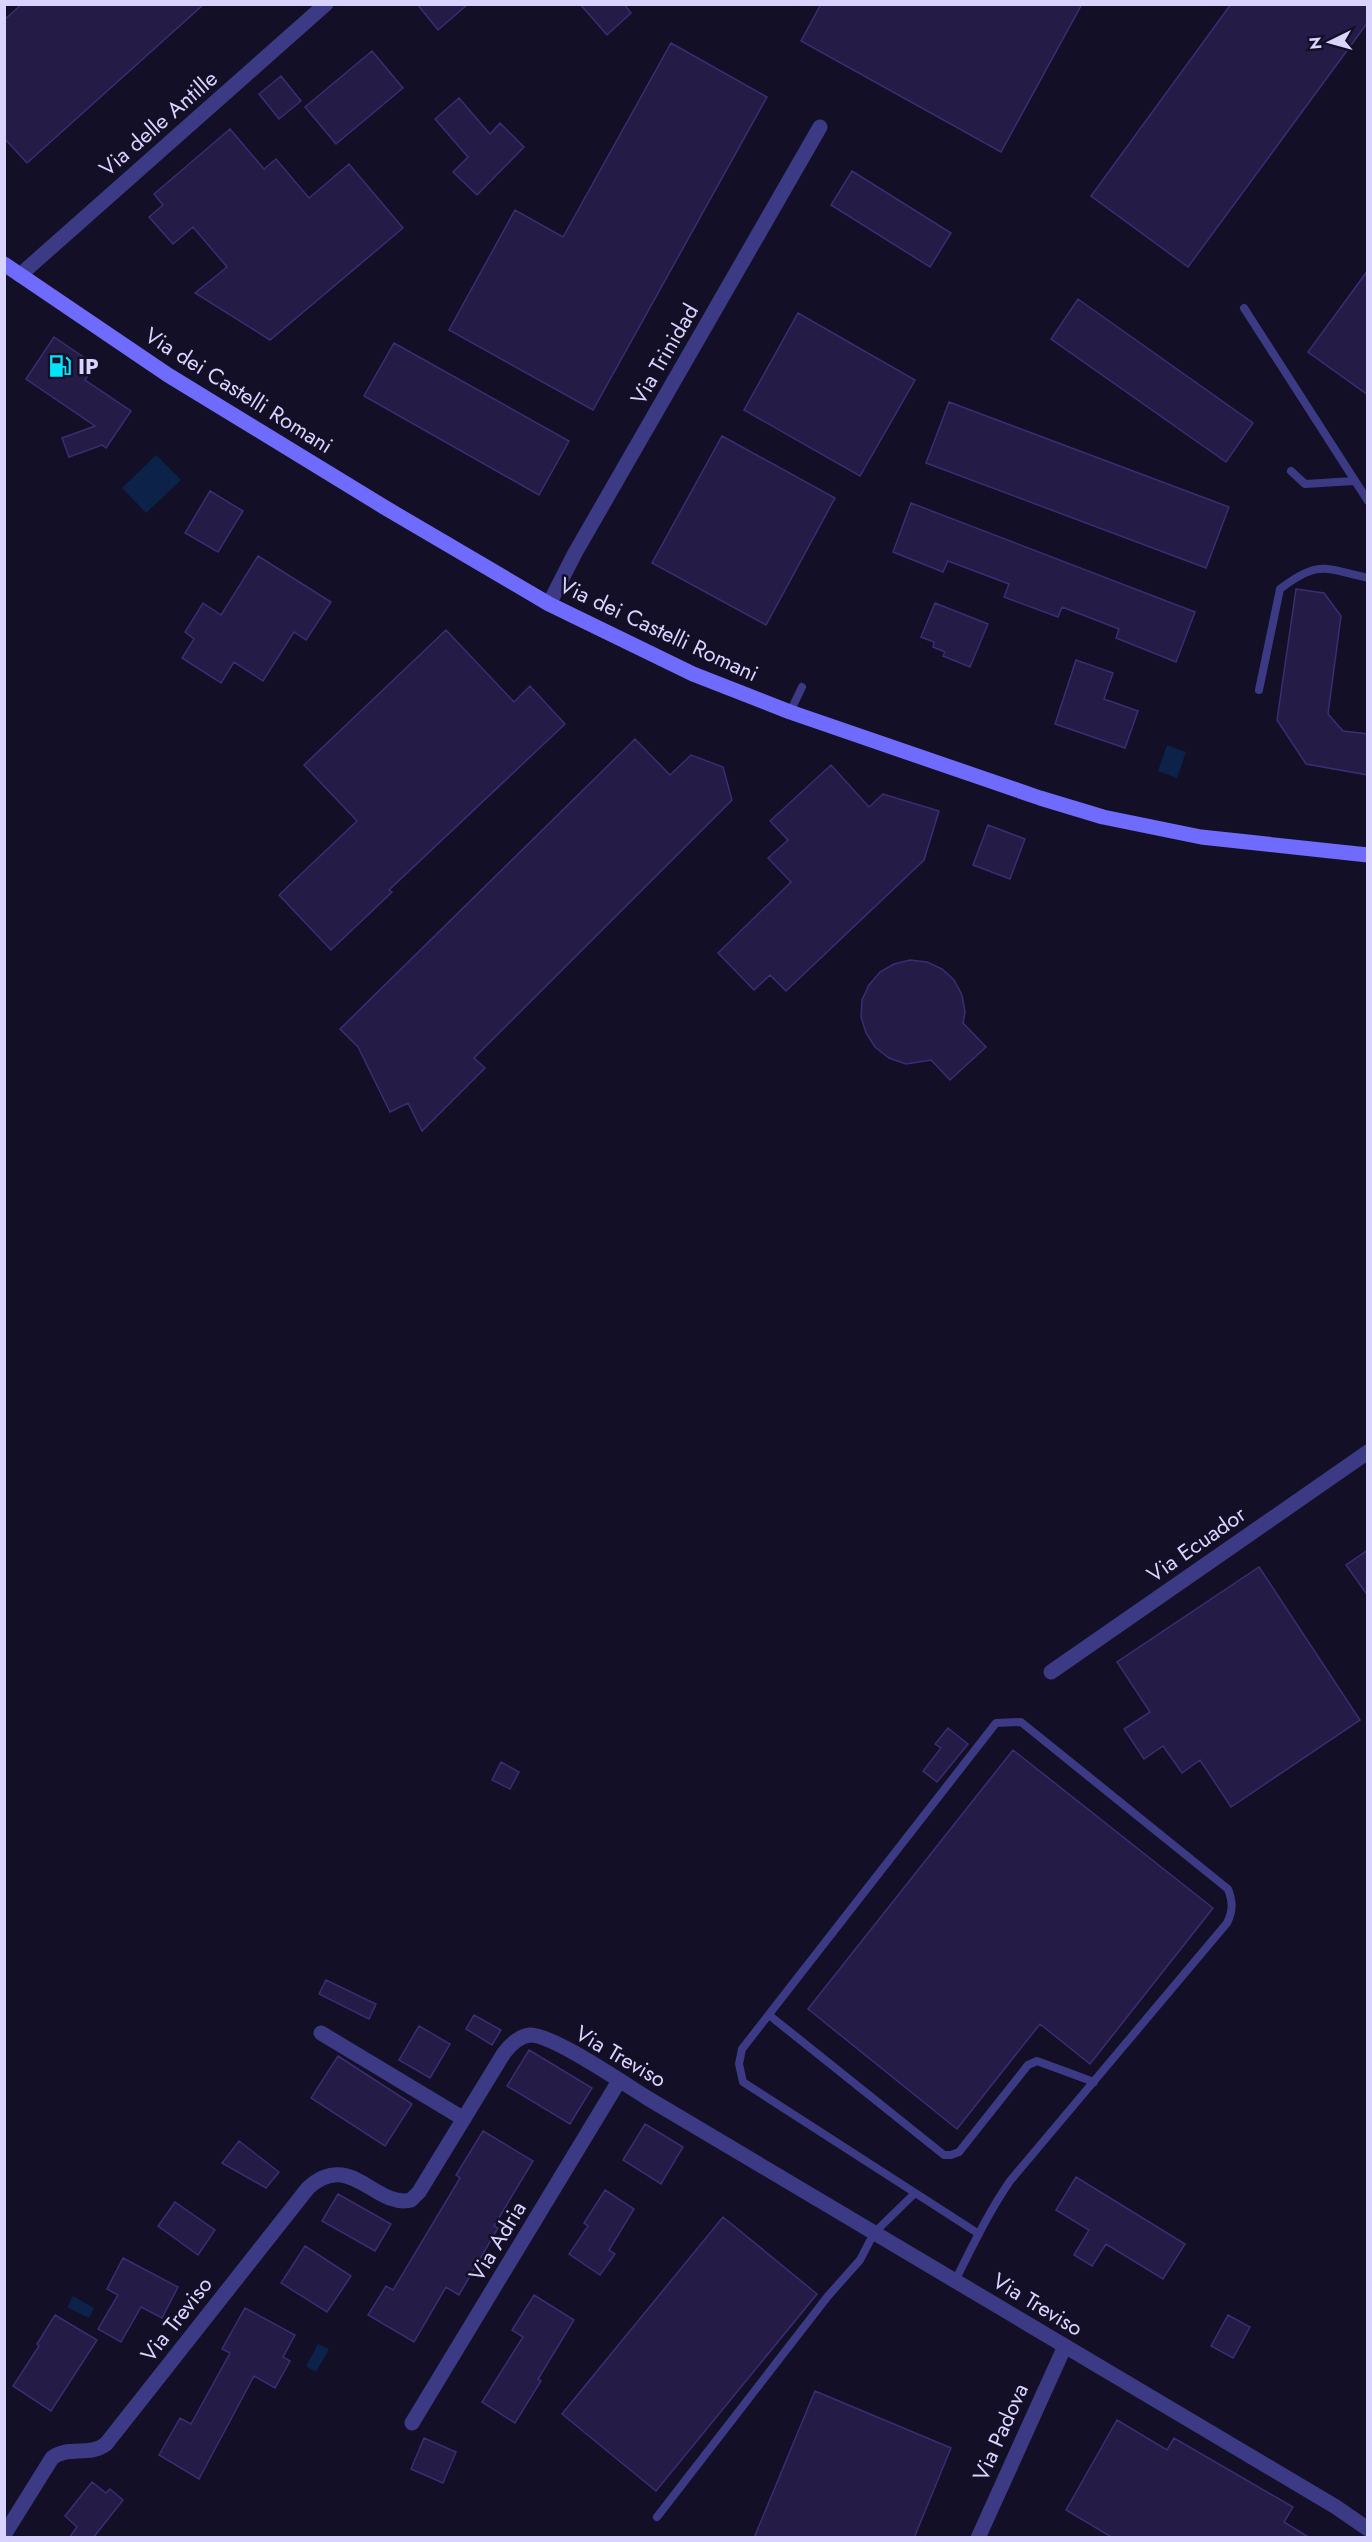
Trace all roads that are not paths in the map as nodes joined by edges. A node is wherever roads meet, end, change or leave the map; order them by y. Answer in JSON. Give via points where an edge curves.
{"nodes":[{"id":1,"x":326,"y":4,"type":"edge"},
{"id":2,"x":820,"y":127,"type":"dead end"},
{"id":3,"x":4,"y":264,"type":"edge"},
{"id":4,"x":20,"y":275,"type":"junction"},
{"id":5,"x":1244,"y":308,"type":"dead end"},
{"id":6,"x":1291,"y":471,"type":"dead end"},
{"id":7,"x":1354,"y":481,"type":"junction"},
{"id":8,"x":1368,"y":501,"type":"edge"},
{"id":9,"x":1368,"y":578,"type":"edge"},
{"id":10,"x":549,"y":604,"type":"junction"},
{"id":11,"x":802,"y":687,"type":"dead end"},
{"id":12,"x":1259,"y":690,"type":"dead end"},
{"id":13,"x":790,"y":712,"type":"junction"},
{"id":14,"x":1368,"y":855,"type":"edge"},
{"id":15,"x":1368,"y":1452,"type":"edge"},
{"id":16,"x":1051,"y":1672,"type":"dead end"},
{"id":17,"x":769,"y":2015,"type":"junction"},
{"id":18,"x":321,"y":2033,"type":"dead end"},
{"id":19,"x":619,"y":2081,"type":"junction"},
{"id":20,"x":1094,"y":2082,"type":"junction"},
{"id":21,"x":464,"y":2119,"type":"junction"},
{"id":22,"x":915,"y":2193,"type":"junction"},
{"id":23,"x":874,"y":2233,"type":"junction"},
{"id":24,"x":979,"y":2234,"type":"junction"},
{"id":25,"x":955,"y":2281,"type":"junction"},
{"id":26,"x":1065,"y":2346,"type":"junction"},
{"id":27,"x":412,"y":2423,"type":"dead end"},
{"id":28,"x":657,"y":2517,"type":"dead end"},
{"id":29,"x":1368,"y":2529,"type":"edge"},
{"id":30,"x":4,"y":2535,"type":"edge"},
{"id":31,"x":978,"y":2538,"type":"edge"}],
"edges":[{"from":1,"to":4,"type":"street","name":"Via delle Antille"},
{"from":2,"to":10,"type":"street","name":"Via Trinidad"},
{"from":3,"to":4,"type":"main road","name":"Via dei Castelli Romani"},
{"from":4,"to":10,"type":"main road","name":"Via dei Castelli Romani","via":[[168,375]]},
{"from":5,"to":7,"type":"lane"},
{"from":6,"to":7,"type":"lane","via":[[1305,484]]},
{"from":7,"to":8,"type":"lane"},
{"from":9,"to":12,"type":"lane","via":[[1318,567],[1280,589]]},
{"from":10,"to":13,"type":"main road","name":"Via dei Castelli Romani","via":[[677,666]]},
{"from":11,"to":13,"type":"lane"},
{"from":13,"to":14,"type":"main road","name":"Via dei Castelli Romani","via":[[1040,798],[1135,825],[1201,837]]},
{"from":15,"to":16,"type":"street","name":"Via Ecuador"},
{"from":17,"to":20,"type":"lane","via":[[944,2155],[959,2152],[1028,2065],[1037,2061]]},
{"from":17,"to":20,"type":"lane","via":[[996,1723],[1021,1722],[1228,1889],[1233,1901],[1227,1923]]},
{"from":17,"to":22,"type":"lane","via":[[742,2049],[742,2082]]},
{"from":18,"to":21,"type":"street"},
{"from":19,"to":21,"type":"street","name":"Via Treviso","via":[[549,2040],[522,2037],[504,2053]]},
{"from":19,"to":23,"type":"street","name":"Via Treviso"},
{"from":19,"to":27,"type":"street","name":"Via Adria"},
{"from":20,"to":24,"type":"lane","via":[[1010,2181]]},
{"from":21,"to":30,"type":"street","name":"Via Treviso","via":[[411,2200],[396,2199],[343,2176],[328,2175],[313,2183],[106,2444],[96,2450],[62,2452],[52,2458]]},
{"from":22,"to":23,"type":"lane"},
{"from":22,"to":24,"type":"lane"},
{"from":23,"to":25,"type":"street","name":"Via Treviso"},
{"from":23,"to":28,"type":"lane","via":[[860,2260]]},
{"from":24,"to":25,"type":"lane"},
{"from":25,"to":26,"type":"street","name":"Via Treviso"},
{"from":26,"to":29,"type":"street","name":"Via Treviso","via":[[1336,2506]]},
{"from":26,"to":31,"type":"street","name":"Via Padova"}]}
